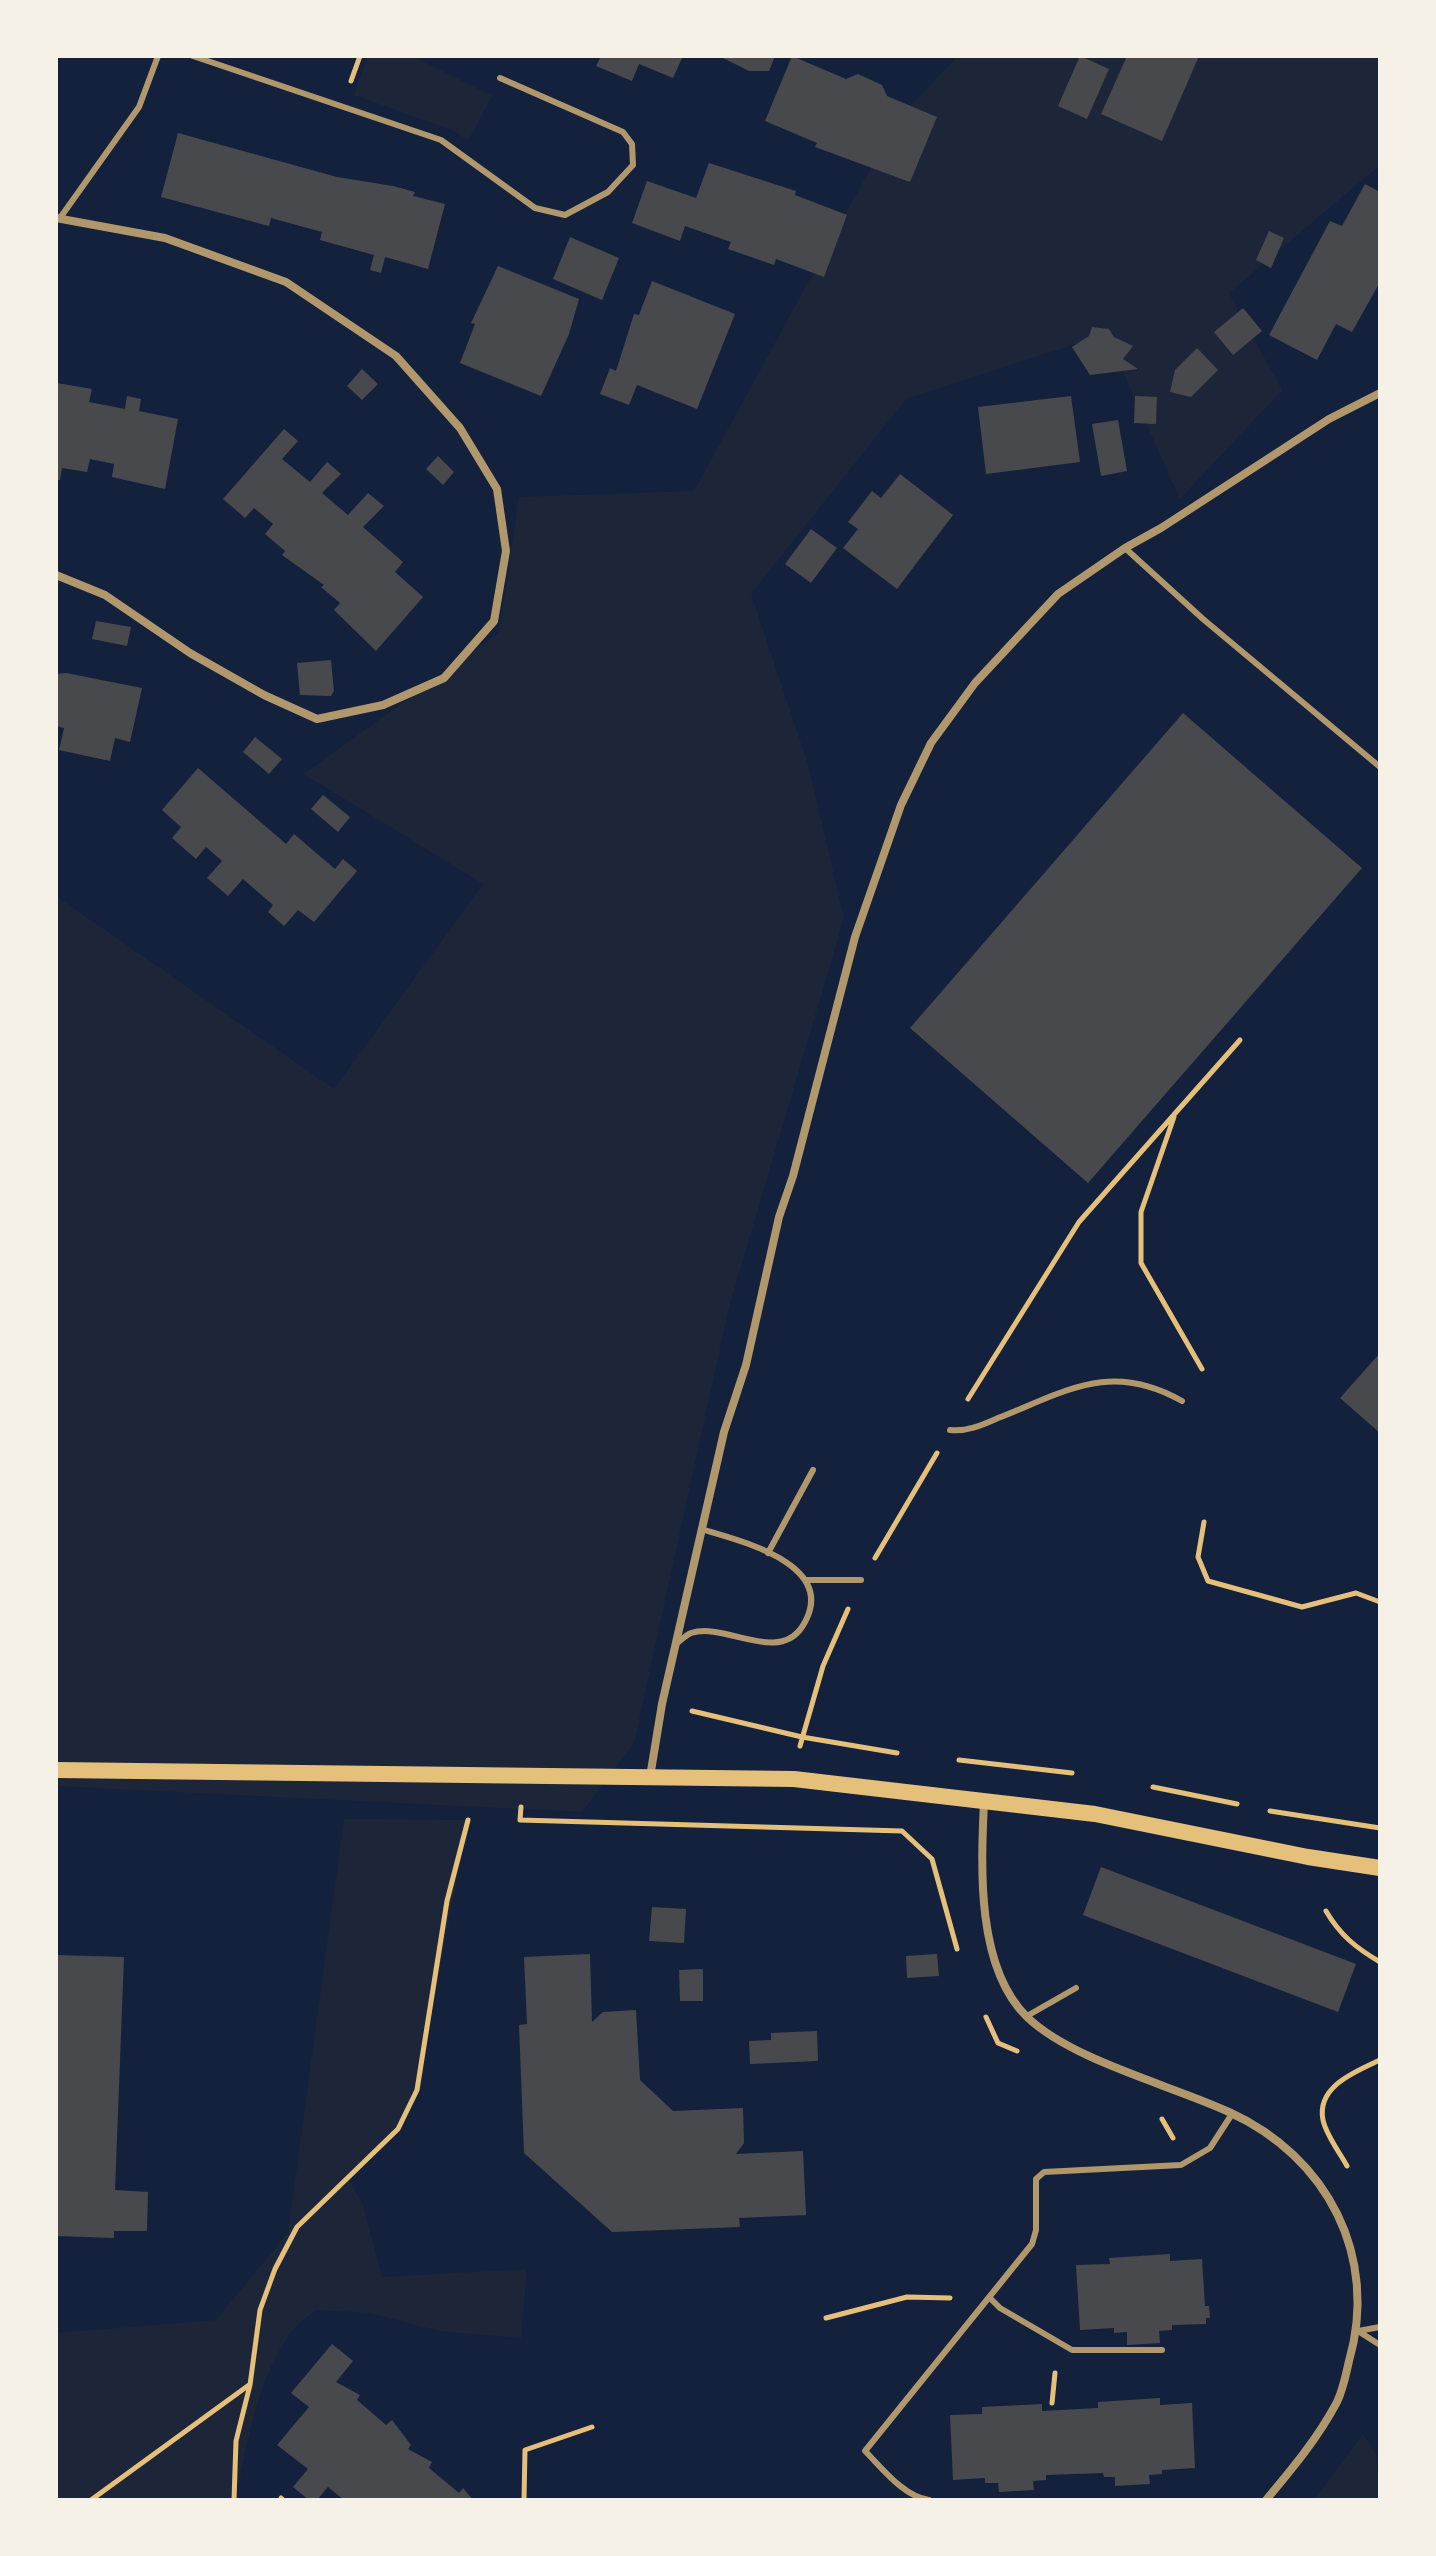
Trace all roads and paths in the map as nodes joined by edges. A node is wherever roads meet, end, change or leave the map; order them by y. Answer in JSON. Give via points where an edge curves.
{"nodes":[{"id":1,"x":158,"y":56,"type":"edge"},
{"id":2,"x":193,"y":56,"type":"edge"},
{"id":3,"x":500,"y":78,"type":"dead end"},
{"id":4,"x":58,"y":218,"type":"edge"},
{"id":5,"x":1380,"y":393,"type":"edge"},
{"id":6,"x":1125,"y":548,"type":"junction"},
{"id":7,"x":56,"y":575,"type":"edge"},
{"id":8,"x":1380,"y":767,"type":"edge"},
{"id":9,"x":1176,"y":1112,"type":"dead end"},
{"id":10,"x":1202,"y":1369,"type":"dead end"},
{"id":11,"x":1182,"y":1401,"type":"dead end"},
{"id":12,"x":950,"y":1430,"type":"dead end"},
{"id":13,"x":813,"y":1470,"type":"dead end"},
{"id":14,"x":1204,"y":1522,"type":"dead end"},
{"id":15,"x":701,"y":1529,"type":"junction"},
{"id":16,"x":768,"y":1553,"type":"junction"},
{"id":17,"x":805,"y":1580,"type":"junction"},
{"id":18,"x":861,"y":1580,"type":"dead end"},
{"id":19,"x":1380,"y":1602,"type":"edge"},
{"id":20,"x":676,"y":1644,"type":"junction"},
{"id":21,"x":662,"y":1704,"type":"junction"},
{"id":22,"x":802,"y":1737,"type":"dead end"},
{"id":23,"x":56,"y":1770,"type":"edge"},
{"id":24,"x":650,"y":1777,"type":"junction"},
{"id":25,"x":984,"y":1802,"type":"junction"},
{"id":26,"x":468,"y":1820,"type":"dead end"},
{"id":27,"x":520,"y":1820,"type":"dead end"},
{"id":28,"x":1380,"y":1868,"type":"edge"},
{"id":29,"x":1326,"y":1911,"type":"dead end"},
{"id":30,"x":958,"y":1950,"type":"dead end"},
{"id":31,"x":1380,"y":1962,"type":"edge"},
{"id":32,"x":1076,"y":1988,"type":"dead end"},
{"id":33,"x":980,"y":2004,"type":"dead end"},
{"id":34,"x":1027,"y":2016,"type":"junction"},
{"id":35,"x":1026,"y":2055,"type":"dead end"},
{"id":36,"x":1380,"y":2060,"type":"edge"},
{"id":37,"x":1155,"y":2108,"type":"dead end"},
{"id":38,"x":1232,"y":2114,"type":"junction"},
{"id":39,"x":1181,"y":2165,"type":"junction"},
{"id":40,"x":1348,"y":2168,"type":"dead end"},
{"id":41,"x":990,"y":2298,"type":"junction"},
{"id":42,"x":826,"y":2318,"type":"dead end"},
{"id":43,"x":1380,"y":2327,"type":"edge"},
{"id":44,"x":1358,"y":2331,"type":"junction"},
{"id":45,"x":1380,"y":2345,"type":"edge"},
{"id":46,"x":1162,"y":2350,"type":"dead end"},
{"id":47,"x":250,"y":2385,"type":"junction"},
{"id":48,"x":592,"y":2427,"type":"dead end"},
{"id":49,"x":91,"y":2500,"type":"edge"},
{"id":50,"x":234,"y":2500,"type":"edge"},
{"id":51,"x":524,"y":2500,"type":"edge"},
{"id":52,"x":929,"y":2500,"type":"edge"},
{"id":53,"x":1266,"y":2500,"type":"edge"}],
"edges":[{"from":1,"to":4,"type":"lane","via":[[139,107]]},
{"from":2,"to":3,"type":"lane","via":[[441,140],[535,208],[565,215],[608,192],[633,165],[632,144],[623,132]]},
{"from":4,"to":7,"type":"street","via":[[165,238],[286,282],[396,356],[460,428],[497,489],[506,551],[494,621],[444,678],[383,705],[317,719],[202,660],[105,595]]},
{"from":5,"to":6,"type":"street","via":[[1329,419]]},
{"from":6,"to":8,"type":"lane"},
{"from":6,"to":15,"type":"street","via":[[1058,594],[975,683],[931,743],[901,805],[855,937]]},
{"from":9,"to":10,"type":"path","via":[[1141,1212],[1141,1263]]},
{"from":11,"to":12,"type":"lane","via":[[1147,1386],[1095,1381],[980,1425]]},
{"from":13,"to":16,"type":"lane"},
{"from":14,"to":19,"type":"path","via":[[1198,1557],[1208,1581],[1302,1607],[1356,1593]]},
{"from":15,"to":16,"type":"lane"},
{"from":15,"to":20,"type":"street"},
{"from":16,"to":17,"type":"lane","via":[[793,1565]]},
{"from":17,"to":18,"type":"lane"},
{"from":17,"to":20,"type":"lane","via":[[809,1611],[801,1628],[786,1640],[768,1644],[690,1633]]},
{"from":20,"to":21,"type":"street"},
{"from":21,"to":22,"type":"path"},
{"from":21,"to":24,"type":"street"},
{"from":23,"to":24,"type":"main road"},
{"from":24,"to":25,"type":"main road","via":[[794,1779]]},
{"from":25,"to":28,"type":"main road","via":[[1095,1814]]},
{"from":25,"to":34,"type":"street","via":[[983,1894],[990,1940],[1004,1984]]},
{"from":26,"to":47,"type":"path","via":[[447,1901],[417,2090],[398,2129],[297,2227],[260,2310]]},
{"from":27,"to":30,"type":"path","via":[[902,1831],[932,1859]]},
{"from":29,"to":31,"type":"path","via":[[1357,1949]]},
{"from":32,"to":34,"type":"lane"},
{"from":33,"to":35,"type":"path","via":[[998,2043]]},
{"from":34,"to":38,"type":"street","via":[[1070,2046]]},
{"from":36,"to":40,"type":"path","via":[[1339,2080],[1327,2098],[1323,2119]]},
{"from":37,"to":39,"type":"path","via":[[1171,2133]]},
{"from":38,"to":39,"type":"lane","via":[[1210,2148]]},
{"from":38,"to":44,"type":"street","via":[[1283,2144],[1315,2179],[1340,2219],[1355,2258]]},
{"from":39,"to":41,"type":"lane","via":[[1044,2172],[1036,2179],[1032,2244]]},
{"from":41,"to":42,"type":"path","via":[[907,2297]]},
{"from":41,"to":46,"type":"lane","via":[[1072,2350]]},
{"from":41,"to":52,"type":"lane","via":[[865,2451],[919,2499]]},
{"from":43,"to":44,"type":"lane"},
{"from":44,"to":45,"type":"lane"},
{"from":44,"to":53,"type":"street","via":[[1338,2399],[1308,2449]]},
{"from":47,"to":49,"type":"path"},
{"from":47,"to":50,"type":"path","via":[[236,2441]]},
{"from":48,"to":51,"type":"path","via":[[525,2450]]}]}
